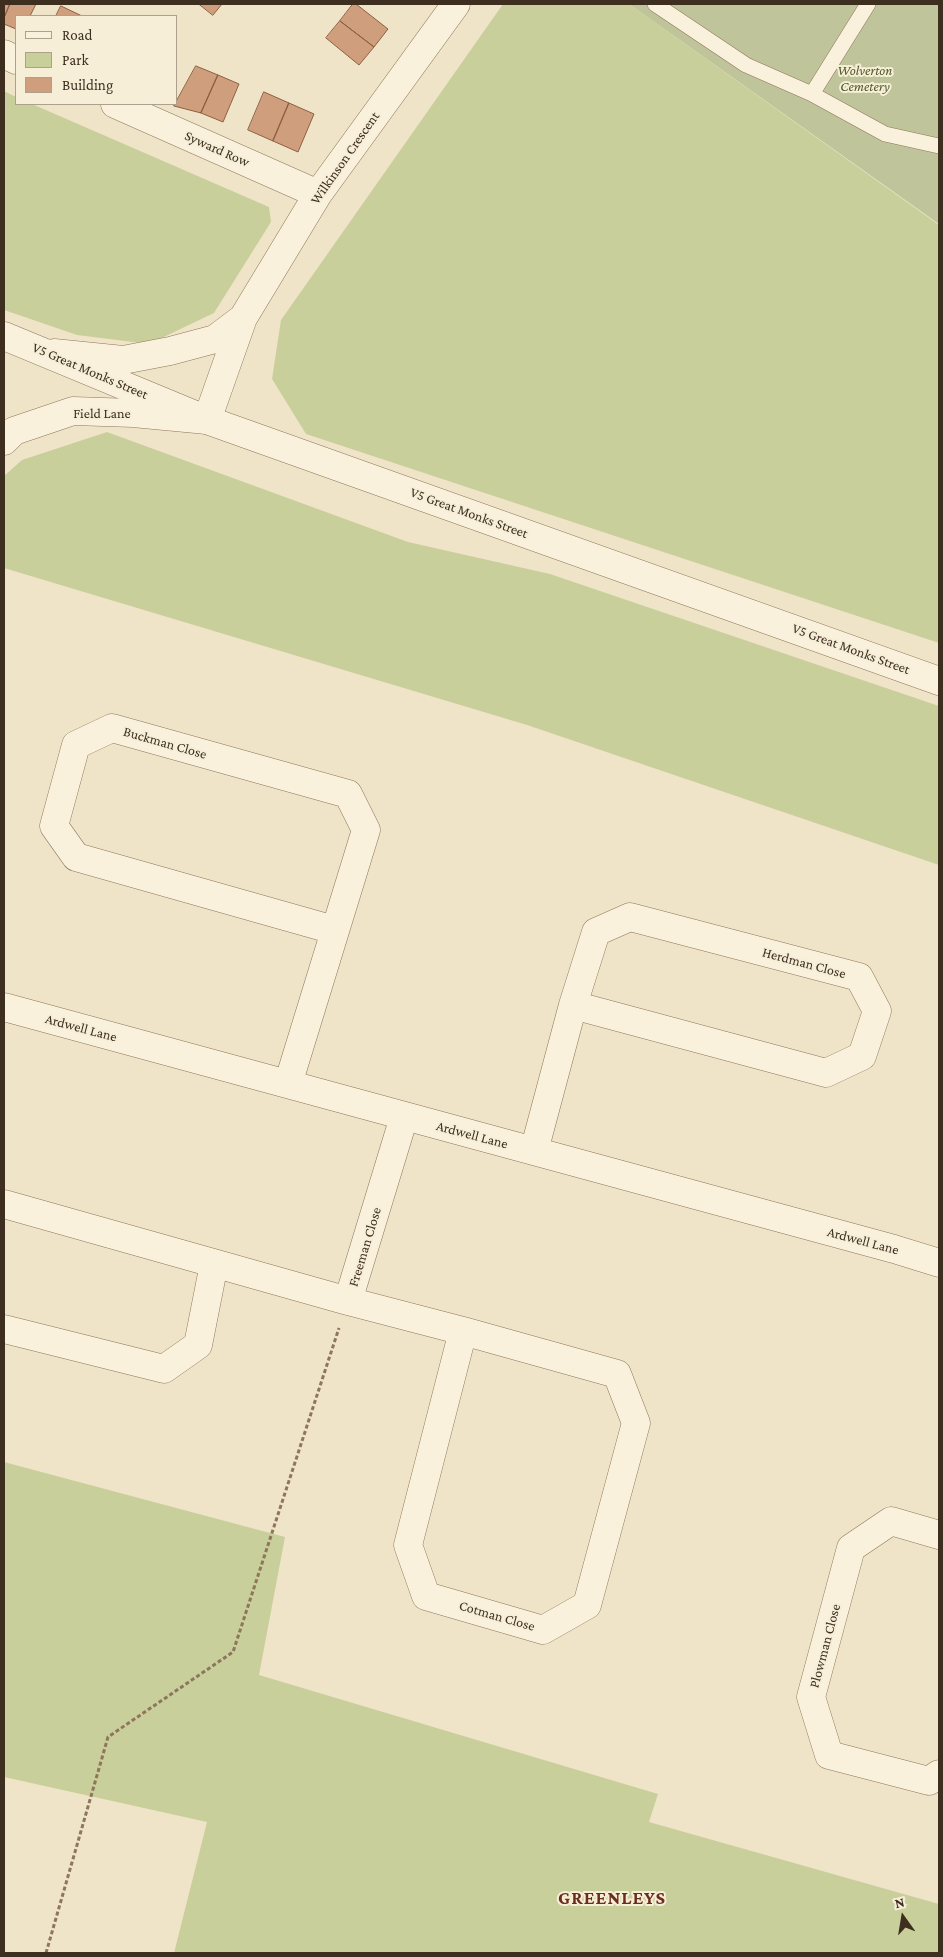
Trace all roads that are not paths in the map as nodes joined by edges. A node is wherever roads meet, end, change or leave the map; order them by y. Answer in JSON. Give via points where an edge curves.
{"nodes":[{"id":1,"x":456,"y":4,"type":"edge"},
{"id":2,"x":656,"y":4,"type":"edge"},
{"id":3,"x":868,"y":4,"type":"edge"},
{"id":4,"x":812,"y":94,"type":"junction"},
{"id":5,"x":117,"y":105,"type":"edge"},
{"id":6,"x":939,"y":146,"type":"edge"},
{"id":7,"x":318,"y":194,"type":"junction"},
{"id":8,"x":243,"y":318,"type":"junction"},
{"id":9,"x":5,"y":340,"type":"edge"},
{"id":10,"x":45,"y":352,"type":"junction"},
{"id":11,"x":207,"y":420,"type":"junction"},
{"id":12,"x":4,"y":441,"type":"edge"},
{"id":13,"x":939,"y":681,"type":"edge"},
{"id":14,"x":334,"y":930,"type":"junction"},
{"id":15,"x":573,"y":1005,"type":"junction"},
{"id":16,"x":4,"y":1007,"type":"edge"},
{"id":17,"x":288,"y":1084,"type":"junction"},
{"id":18,"x":404,"y":1117,"type":"junction"},
{"id":19,"x":534,"y":1151,"type":"junction"},
{"id":20,"x":4,"y":1204,"type":"edge"},
{"id":21,"x":939,"y":1263,"type":"edge"},
{"id":22,"x":214,"y":1264,"type":"junction"},
{"id":23,"x":348,"y":1301,"type":"junction"},
{"id":24,"x":4,"y":1329,"type":"edge"},
{"id":25,"x":463,"y":1331,"type":"junction"},
{"id":26,"x":939,"y":1535,"type":"edge"},
{"id":27,"x":939,"y":1774,"type":"edge"}],
"edges":[{"from":1,"to":7,"type":"street","name":"Wilkinson Crescent"},
{"from":2,"to":4,"type":"lane","via":[[746,65]]},
{"from":3,"to":4,"type":"lane"},
{"from":4,"to":6,"type":"lane","via":[[885,134]]},
{"from":5,"to":7,"type":"street","name":"Syward Row"},
{"from":7,"to":8,"type":"street","name":"Wilkinson Crescent"},
{"from":8,"to":10,"type":"street","name":"Wilkinson Crescent","via":[[215,339],[123,360]]},
{"from":8,"to":11,"type":"street","name":"Wilkinson Crescent"},
{"from":9,"to":10,"type":"street","name":"V5 Great Monks Street"},
{"from":10,"to":11,"type":"street","name":"V5 Great Monks Street"},
{"from":11,"to":12,"type":"street","name":"Field Lane","via":[[73,411],[14,431]]},
{"from":11,"to":13,"type":"street","name":"V5 Great Monks Street"},
{"from":14,"to":14,"type":"street","name":"Buckman Close","via":[[366,830],[348,794],[112,728],[76,745],[54,826],[76,857]]},
{"from":14,"to":17,"type":"street","name":"Buckman Close"},
{"from":15,"to":15,"type":"street","name":"Herdman Close","via":[[596,932],[630,917],[859,977],[877,1011],[862,1056],[826,1073]]},
{"from":15,"to":19,"type":"street","name":"Herdman Close"},
{"from":16,"to":17,"type":"street","name":"Ardwell Lane"},
{"from":17,"to":18,"type":"street","name":"Ardwell Lane"},
{"from":18,"to":19,"type":"street","name":"Ardwell Lane"},
{"from":18,"to":23,"type":"street","name":"Freeman Close"},
{"from":19,"to":21,"type":"street","name":"Ardwell Lane"},
{"from":20,"to":22,"type":"street","name":"Freeman Close"},
{"from":22,"to":23,"type":"street","name":"Freeman Close"},
{"from":22,"to":24,"type":"street","via":[[198,1345],[164,1369]]},
{"from":23,"to":25,"type":"street","name":"Cotman Close"},
{"from":25,"to":25,"type":"street","name":"Cotman Close","via":[[617,1374],[636,1423],[587,1604],[543,1630],[426,1596],[408,1544]]},
{"from":26,"to":27,"type":"street","name":"Plowman Close","via":[[892,1521],[851,1548],[811,1697],[829,1755],[929,1782]]}]}
